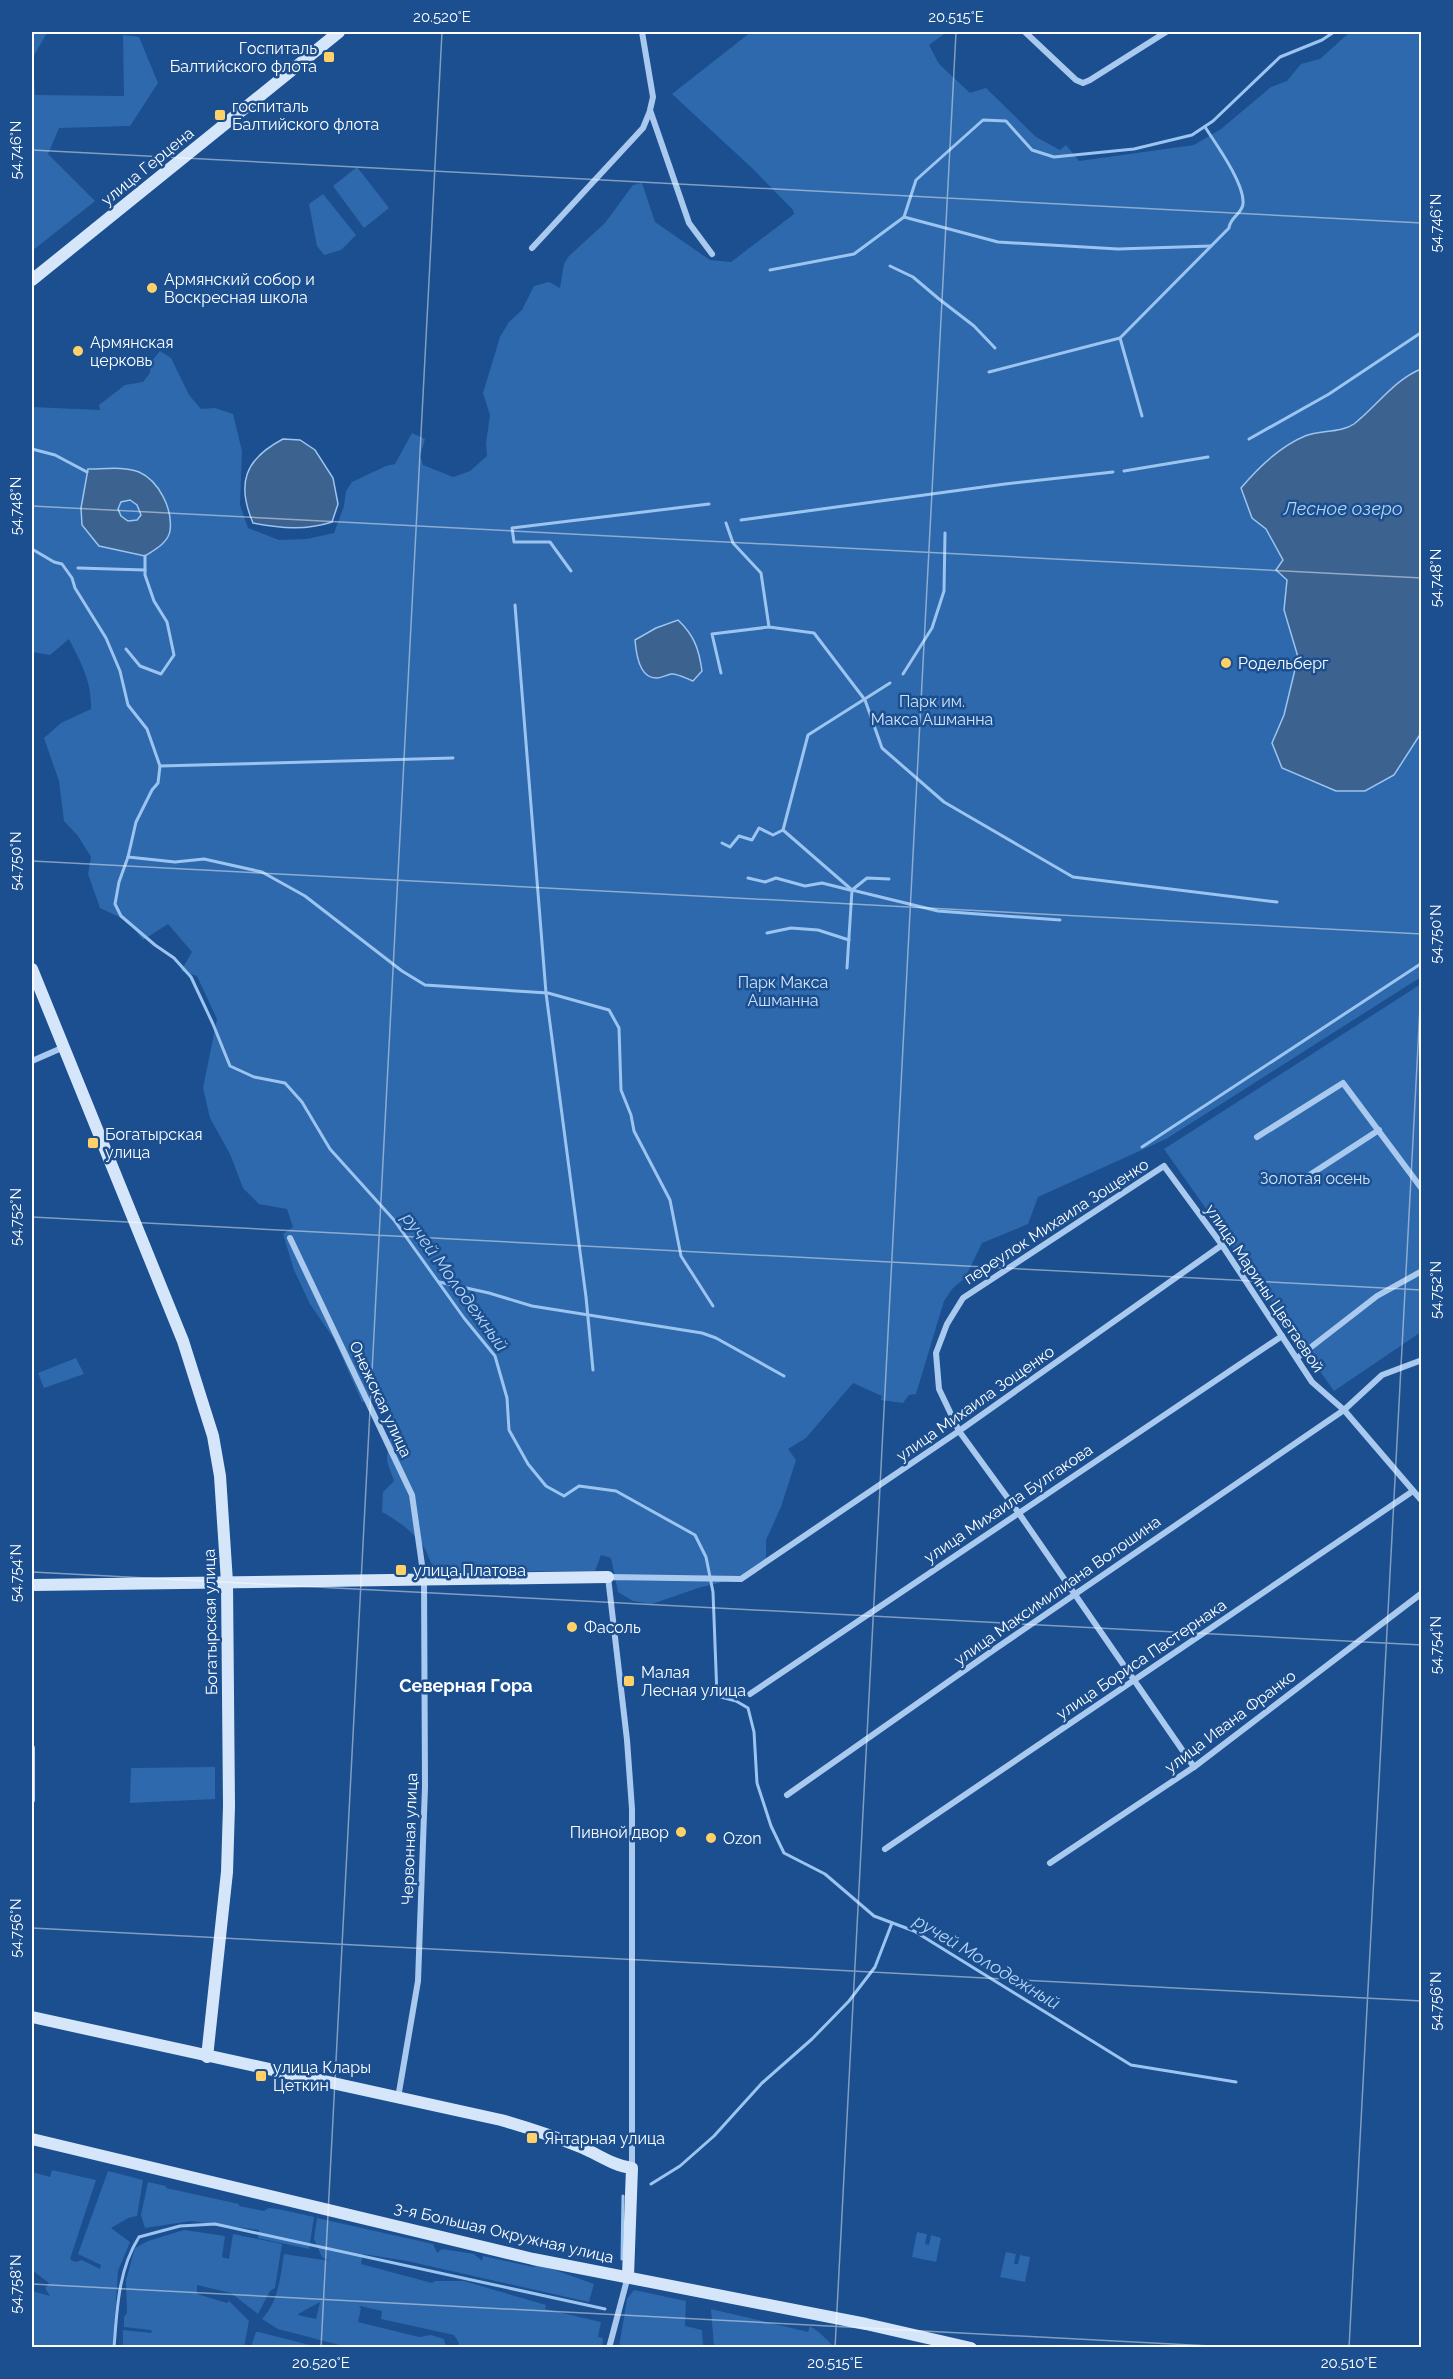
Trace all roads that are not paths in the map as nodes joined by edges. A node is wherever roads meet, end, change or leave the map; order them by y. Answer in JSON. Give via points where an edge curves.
{"nodes":[{"id":1,"x":339,"y":32,"type":"edge"},
{"id":2,"x":642,"y":32,"type":"edge"},
{"id":3,"x":1025,"y":32,"type":"edge"},
{"id":4,"x":1166,"y":32,"type":"edge"},
{"id":5,"x":650,"y":110,"type":"junction"},
{"id":6,"x":532,"y":248,"type":"dead end"},
{"id":7,"x":712,"y":254,"type":"dead end"},
{"id":8,"x":32,"y":280,"type":"edge"},
{"id":9,"x":32,"y":969,"type":"edge"},
{"id":10,"x":64,"y":1047,"type":"junction"},
{"id":11,"x":32,"y":1061,"type":"edge"},
{"id":12,"x":1379,"y":1130,"type":"junction"},
{"id":13,"x":1257,"y":1137,"type":"dead end"},
{"id":14,"x":1164,"y":1166,"type":"joint"},
{"id":15,"x":1305,"y":1178,"type":"dead end"},
{"id":16,"x":1422,"y":1189,"type":"edge"},
{"id":17,"x":290,"y":1238,"type":"dead end"},
{"id":18,"x":1222,"y":1245,"type":"junction"},
{"id":19,"x":1422,"y":1270,"type":"edge"},
{"id":20,"x":1282,"y":1336,"type":"junction"},
{"id":21,"x":1297,"y":1358,"type":"junction"},
{"id":22,"x":1422,"y":1360,"type":"edge"},
{"id":23,"x":1344,"y":1410,"type":"junction"},
{"id":24,"x":959,"y":1431,"type":"junction"},
{"id":25,"x":1413,"y":1491,"type":"junction"},
{"id":26,"x":1422,"y":1501,"type":"edge"},
{"id":27,"x":1018,"y":1512,"type":"junction"},
{"id":28,"x":608,"y":1577,"type":"junction"},
{"id":29,"x":424,"y":1579,"type":"junction"},
{"id":30,"x":227,"y":1582,"type":"junction"},
{"id":31,"x":32,"y":1585,"type":"edge"},
{"id":32,"x":1422,"y":1593,"type":"edge"},
{"id":33,"x":1075,"y":1594,"type":"junction"},
{"id":34,"x":1134,"y":1680,"type":"junction"},
{"id":35,"x":750,"y":1694,"type":"dead end"},
{"id":36,"x":32,"y":1748,"type":"edge"},
{"id":37,"x":1194,"y":1767,"type":"junction"},
{"id":38,"x":787,"y":1795,"type":"dead end"},
{"id":39,"x":32,"y":1800,"type":"edge"},
{"id":40,"x":885,"y":1849,"type":"dead end"},
{"id":41,"x":1050,"y":1863,"type":"dead end"},
{"id":42,"x":32,"y":2018,"type":"edge"},
{"id":43,"x":207,"y":2057,"type":"junction"},
{"id":44,"x":398,"y":2099,"type":"junction"},
{"id":45,"x":32,"y":2139,"type":"edge"},
{"id":46,"x":632,"y":2168,"type":"junction"},
{"id":47,"x":628,"y":2276,"type":"junction"},
{"id":48,"x":609,"y":2348,"type":"edge"},
{"id":49,"x":971,"y":2348,"type":"edge"}],
"edges":[{"from":1,"to":8,"type":"street","name":"улица Герцена"},
{"from":2,"to":5,"type":"street","via":[[653,97]]},
{"from":3,"to":4,"type":"street","via":[[1076,80],[1083,82]]},
{"from":5,"to":6,"type":"street","via":[[643,128]]},
{"from":5,"to":7,"type":"street","via":[[689,223]]},
{"from":9,"to":10,"type":"street","name":"Богатырская улица"},
{"from":10,"to":11,"type":"street"},
{"from":10,"to":30,"type":"street","name":"Богатырская улица","via":[[206,1407],[220,1476]]},
{"from":12,"to":13,"type":"street","via":[[1343,1083]]},
{"from":12,"to":15,"type":"street"},
{"from":12,"to":16,"type":"street"},
{"from":14,"to":18,"type":"street","name":"улица Марины Цветаевой"},
{"from":14,"to":24,"type":"street","name":"переулок Михаила Зощенко","via":[[963,1298],[936,1353],[939,1389]]},
{"from":17,"to":29,"type":"street","name":"Онежская улица","via":[[411,1495]]},
{"from":18,"to":20,"type":"street","name":"улица Марины Цветаевой"},
{"from":18,"to":24,"type":"street","name":"улица Михаила Зощенко"},
{"from":19,"to":21,"type":"street","via":[[1377,1296]]},
{"from":20,"to":21,"type":"street","name":"улица Марины Цветаевой"},
{"from":20,"to":27,"type":"street","name":"улица Михаила Булгакова"},
{"from":21,"to":23,"type":"street","name":"улица Марины Цветаевой","via":[[1312,1382]]},
{"from":22,"to":23,"type":"street","name":"улица Максимилиана Волошина","via":[[1382,1376]]},
{"from":23,"to":25,"type":"street","name":"улица Марины Цветаевой"},
{"from":23,"to":33,"type":"street","name":"улица Максимилиана Волошина"},
{"from":24,"to":27,"type":"street","name":"переулок Михаила Зощенко"},
{"from":24,"to":28,"type":"street","name":"улица Михаила Зощенко","via":[[741,1579]]},
{"from":25,"to":26,"type":"street","name":"улица Марины Цветаевой"},
{"from":25,"to":34,"type":"street","name":"улица Бориса Пастернака"},
{"from":27,"to":33,"type":"street","name":"переулок Михаила Зощенко"},
{"from":27,"to":35,"type":"street","name":"улица Михаила Булгакова"},
{"from":28,"to":29,"type":"street"},
{"from":28,"to":46,"type":"street","via":[[632,1809]]},
{"from":29,"to":30,"type":"street"},
{"from":29,"to":44,"type":"street","name":"Червонная улица","via":[[425,1787],[418,1981]]},
{"from":30,"to":31,"type":"street"},
{"from":30,"to":43,"type":"street","name":"Богатырская улица","via":[[229,1839]]},
{"from":32,"to":37,"type":"street","name":"улица Ивана Франко"},
{"from":33,"to":34,"type":"street","name":"переулок Михаила Зощенко"},
{"from":33,"to":38,"type":"street","name":"улица Максимилиана Волошина"},
{"from":34,"to":37,"type":"street","name":"переулок Михаила Зощенко"},
{"from":34,"to":40,"type":"street","name":"улица Бориса Пастернака"},
{"from":36,"to":39,"type":"street"},
{"from":37,"to":41,"type":"street","name":"улица Ивана Франко"},
{"from":42,"to":43,"type":"street"},
{"from":43,"to":44,"type":"street"},
{"from":44,"to":46,"type":"street","via":[[509,2123]]},
{"from":45,"to":47,"type":"street","name":"3-я Большая Окружная улица","via":[[533,2259]]},
{"from":46,"to":47,"type":"street"},
{"from":47,"to":48,"type":"street"},
{"from":47,"to":49,"type":"street","name":"3-я Большая Окружная улица"}]}
